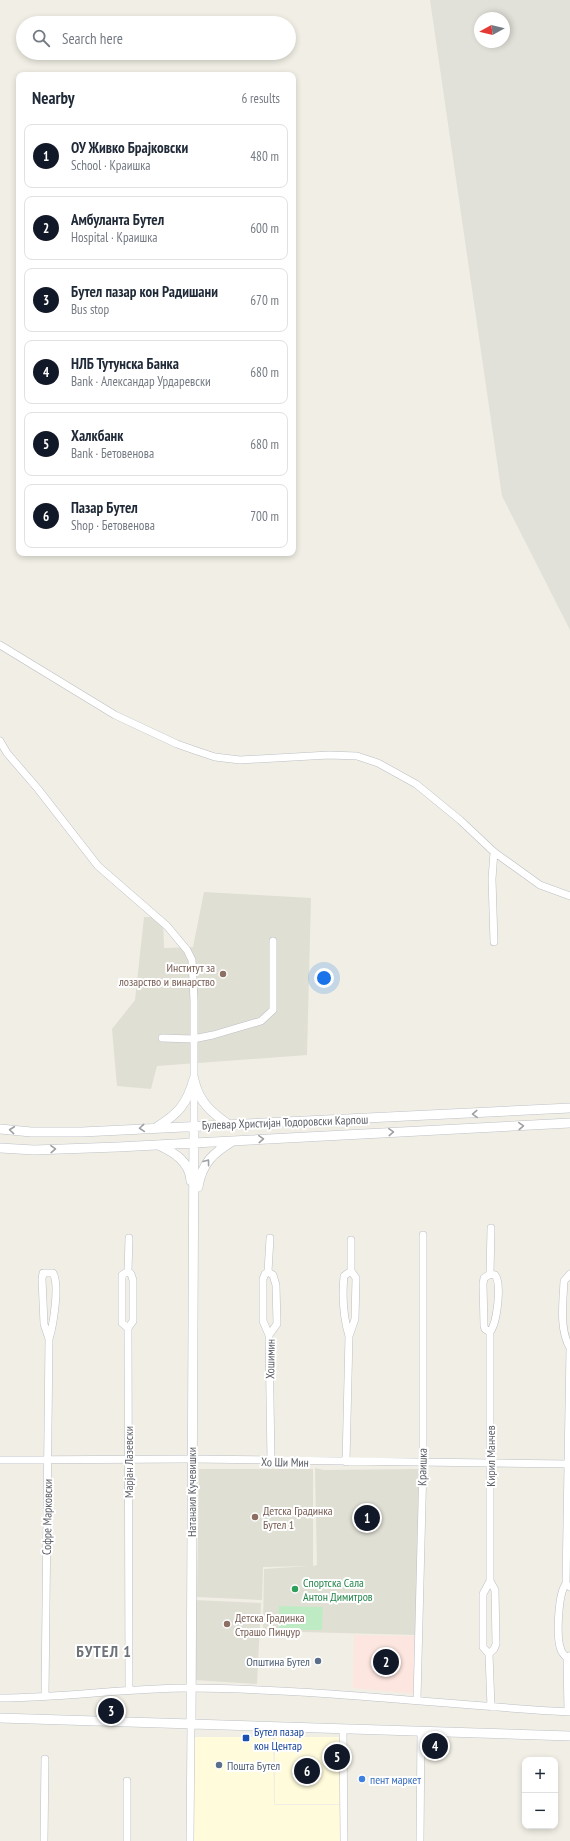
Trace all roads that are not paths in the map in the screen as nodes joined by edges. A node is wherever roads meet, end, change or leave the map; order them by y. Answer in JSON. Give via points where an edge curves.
{"nodes":[{"id":1,"x":0,"y":645,"type":"edge"},
{"id":2,"x":0,"y":741,"type":"edge"},
{"id":3,"x":494,"y":852,"type":"junction"},
{"id":4,"x":570,"y":896,"type":"edge"},
{"id":5,"x":273,"y":941,"type":"dead end"},
{"id":6,"x":494,"y":942,"type":"dead end"},
{"id":7,"x":162,"y":1038,"type":"dead end"},
{"id":8,"x":193,"y":1039,"type":"junction"},
{"id":9,"x":194,"y":1080,"type":"junction"},
{"id":10,"x":570,"y":1108,"type":"edge"},
{"id":11,"x":570,"y":1123,"type":"edge"},
{"id":12,"x":194,"y":1125,"type":"junction"},
{"id":13,"x":229,"y":1125,"type":"junction"},
{"id":14,"x":156,"y":1127,"type":"junction"},
{"id":15,"x":0,"y":1129,"type":"edge"},
{"id":16,"x":235,"y":1140,"type":"junction"},
{"id":17,"x":194,"y":1142,"type":"junction"},
{"id":18,"x":156,"y":1144,"type":"junction"},
{"id":19,"x":0,"y":1148,"type":"edge"},
{"id":20,"x":194,"y":1212,"type":"junction"},
{"id":21,"x":491,"y":1228,"type":"dead end"},
{"id":22,"x":423,"y":1235,"type":"dead end"},
{"id":23,"x":129,"y":1238,"type":"dead end"},
{"id":24,"x":270,"y":1238,"type":"dead end"},
{"id":25,"x":351,"y":1240,"type":"dead end"},
{"id":26,"x":128,"y":1271,"type":"junction"},
{"id":27,"x":351,"y":1271,"type":"junction"},
{"id":28,"x":268,"y":1272,"type":"junction"},
{"id":29,"x":490,"y":1274,"type":"junction"},
{"id":30,"x":570,"y":1274,"type":"edge"},
{"id":31,"x":128,"y":1328,"type":"junction"},
{"id":32,"x":490,"y":1332,"type":"junction"},
{"id":33,"x":270,"y":1335,"type":"junction"},
{"id":34,"x":349,"y":1336,"type":"junction"},
{"id":35,"x":49,"y":1339,"type":"junction"},
{"id":36,"x":570,"y":1348,"type":"edge"},
{"id":37,"x":191,"y":1459,"type":"junction"},
{"id":38,"x":0,"y":1460,"type":"edge"},
{"id":39,"x":48,"y":1460,"type":"junction"},
{"id":40,"x":127,"y":1460,"type":"junction"},
{"id":41,"x":271,"y":1462,"type":"junction"},
{"id":42,"x":346,"y":1462,"type":"junction"},
{"id":43,"x":423,"y":1464,"type":"junction"},
{"id":44,"x":490,"y":1464,"type":"junction"},
{"id":45,"x":570,"y":1464,"type":"edge"},
{"id":46,"x":490,"y":1581,"type":"junction"},
{"id":47,"x":568,"y":1586,"type":"edge"},
{"id":48,"x":489,"y":1654,"type":"junction"},
{"id":49,"x":568,"y":1657,"type":"edge"},
{"id":50,"x":191,"y":1688,"type":"junction"},
{"id":51,"x":129,"y":1689,"type":"junction"},
{"id":52,"x":45,"y":1696,"type":"junction"},
{"id":53,"x":0,"y":1698,"type":"edge"},
{"id":54,"x":417,"y":1700,"type":"junction"},
{"id":55,"x":491,"y":1707,"type":"junction"},
{"id":56,"x":569,"y":1712,"type":"edge"},
{"id":57,"x":0,"y":1718,"type":"edge"},
{"id":58,"x":190,"y":1725,"type":"junction"},
{"id":59,"x":343,"y":1729,"type":"junction"},
{"id":60,"x":421,"y":1731,"type":"junction"},
{"id":61,"x":570,"y":1736,"type":"edge"},
{"id":62,"x":45,"y":1759,"type":"dead end"},
{"id":63,"x":127,"y":1781,"type":"dead end"},
{"id":64,"x":44,"y":1841,"type":"edge"},
{"id":65,"x":126,"y":1841,"type":"edge"},
{"id":66,"x":190,"y":1841,"type":"edge"},
{"id":67,"x":344,"y":1841,"type":"edge"},
{"id":68,"x":420,"y":1841,"type":"edge"}],
"edges":[{"from":1,"to":3,"type":"street","via":[[115,715],[194,750],[240,760],[329,754],[357,756],[378,763],[416,784]]},
{"from":2,"to":8,"type":"street","via":[[98,866],[167,926],[187,950],[192,960]]},
{"from":3,"to":4,"type":"street","via":[[545,888]]},
{"from":3,"to":6,"type":"street"},
{"from":5,"to":8,"type":"street","via":[[274,1010],[261,1021]]},
{"from":7,"to":8,"type":"street"},
{"from":8,"to":9,"type":"street"},
{"from":9,"to":12,"type":"street"},
{"from":9,"to":13,"type":"street","via":[[203,1103]]},
{"from":9,"to":14,"type":"street","via":[[184,1105]]},
{"from":10,"to":13,"type":"street","name":"Булевар Христијан Тодоровски Карпош","one_way":true},
{"from":16,"to":11,"type":"street","name":"Булевар Христијан Тодоровски Карпош","one_way":true},
{"from":12,"to":13,"type":"street","name":"Булевар Христијан Тодоровски Карпош"},
{"from":12,"to":14,"type":"street","name":"Булевар Христијан Тодоровски Карпош"},
{"from":12,"to":17,"type":"street","name":"Натанаил Кучевишки"},
{"from":14,"to":15,"type":"street","name":"Булевар Христијан Тодоровски Карпош","one_way":true,"via":[[55,1133]]},
{"from":16,"to":17,"type":"street","name":"Булевар Христијан Тодоровски Карпош"},
{"from":20,"to":16,"type":"street","one_way":true,"via":[[198,1182],[205,1163],[216,1151]]},
{"from":17,"to":18,"type":"street","name":"Булевар Христијан Тодоровски Карпош"},
{"from":17,"to":20,"type":"street","name":"Натанаил Кучевишки"},
{"from":19,"to":18,"type":"street","name":"Булевар Христијан Тодоровски Карпош","one_way":true,"via":[[34,1150]]},
{"from":18,"to":20,"type":"street","via":[[180,1158],[186,1166],[191,1176]]},
{"from":20,"to":37,"type":"street","name":"Натанаил Кучевишки"},
{"from":21,"to":29,"type":"street"},
{"from":22,"to":43,"type":"street","name":"Краишка"},
{"from":23,"to":26,"type":"street","name":"Марјан Лазевски"},
{"from":24,"to":28,"type":"street","name":"Хошимин"},
{"from":25,"to":27,"type":"street"},
{"from":26,"to":31,"type":"street","name":"Марјан Лазевски","via":[[133,1280],[133,1321]]},
{"from":26,"to":31,"type":"street","via":[[122,1275],[122,1323]]},
{"from":27,"to":34,"type":"street","via":[[356,1278],[355,1319]]},
{"from":27,"to":34,"type":"street","via":[[344,1276],[343,1290],[345,1323]]},
{"from":28,"to":33,"type":"street","via":[[263,1279],[263,1321]]},
{"from":28,"to":33,"type":"street","name":"Хошимин","via":[[273,1275],[276,1285],[277,1324]]},
{"from":29,"to":32,"type":"street","name":"Кирил Манчев","via":[[495,1275],[498,1282],[496,1316]]},
{"from":29,"to":32,"type":"street","name":"Кирил Манчев","via":[[484,1278],[483,1284],[484,1326]]},
{"from":30,"to":36,"type":"street","via":[[564,1281],[563,1317],[565,1339]]},
{"from":31,"to":40,"type":"street","name":"Марјан Лазевски"},
{"from":32,"to":44,"type":"street","name":"Кирил Манчев"},
{"from":33,"to":41,"type":"street","name":"Хошимин"},
{"from":34,"to":42,"type":"street"},
{"from":35,"to":35,"type":"street","name":"Софре Марковски","via":[[55,1309],[55,1276],[48,1272],[43,1273],[42,1279],[44,1324]]},
{"from":35,"to":39,"type":"street","name":"Софре Марковски"},
{"from":36,"to":45,"type":"street"},
{"from":37,"to":40,"type":"street","name":"Хо Ши Мин"},
{"from":37,"to":41,"type":"street","name":"Хо Ши Мин"},
{"from":37,"to":50,"type":"street","name":"Натанаил Кучевишки"},
{"from":38,"to":39,"type":"street","name":"Хо Ши Мин"},
{"from":39,"to":40,"type":"street","name":"Хо Ши Мин"},
{"from":39,"to":52,"type":"street","name":"Софре Марковски"},
{"from":40,"to":51,"type":"street","name":"Марјан Лазевски"},
{"from":41,"to":42,"type":"street","name":"Хо Ши Мин"},
{"from":42,"to":43,"type":"street","name":"Хо Ши Мин"},
{"from":43,"to":44,"type":"street","name":"Хо Ши Мин"},
{"from":43,"to":54,"type":"street","name":"Краишка"},
{"from":44,"to":45,"type":"street","name":"Хо Ши Мин"},
{"from":44,"to":46,"type":"street","name":"Кирил Манчев"},
{"from":45,"to":47,"type":"street"},
{"from":46,"to":48,"type":"street","name":"Кирил Манчев","via":[[495,1590],[496,1644]]},
{"from":46,"to":48,"type":"street","name":"Кирил Манчев","via":[[483,1594],[483,1647]]},
{"from":47,"to":49,"type":"street","via":[[560,1595],[559,1626],[561,1650]]},
{"from":48,"to":55,"type":"street","name":"Кирил Манчев"},
{"from":49,"to":56,"type":"street"},
{"from":50,"to":51,"type":"street"},
{"from":50,"to":54,"type":"street"},
{"from":50,"to":58,"type":"street","name":"Натанаил Кучевишки"},
{"from":51,"to":52,"type":"street"},
{"from":52,"to":53,"type":"street"},
{"from":54,"to":55,"type":"street"},
{"from":55,"to":56,"type":"street"},
{"from":57,"to":58,"type":"street"},
{"from":58,"to":59,"type":"street"},
{"from":58,"to":66,"type":"street","name":"Натанаил Кучевишки"},
{"from":59,"to":60,"type":"street"},
{"from":59,"to":67,"type":"street"},
{"from":60,"to":61,"type":"street"},
{"from":60,"to":68,"type":"street"},
{"from":62,"to":64,"type":"street"},
{"from":63,"to":65,"type":"street"}]}
